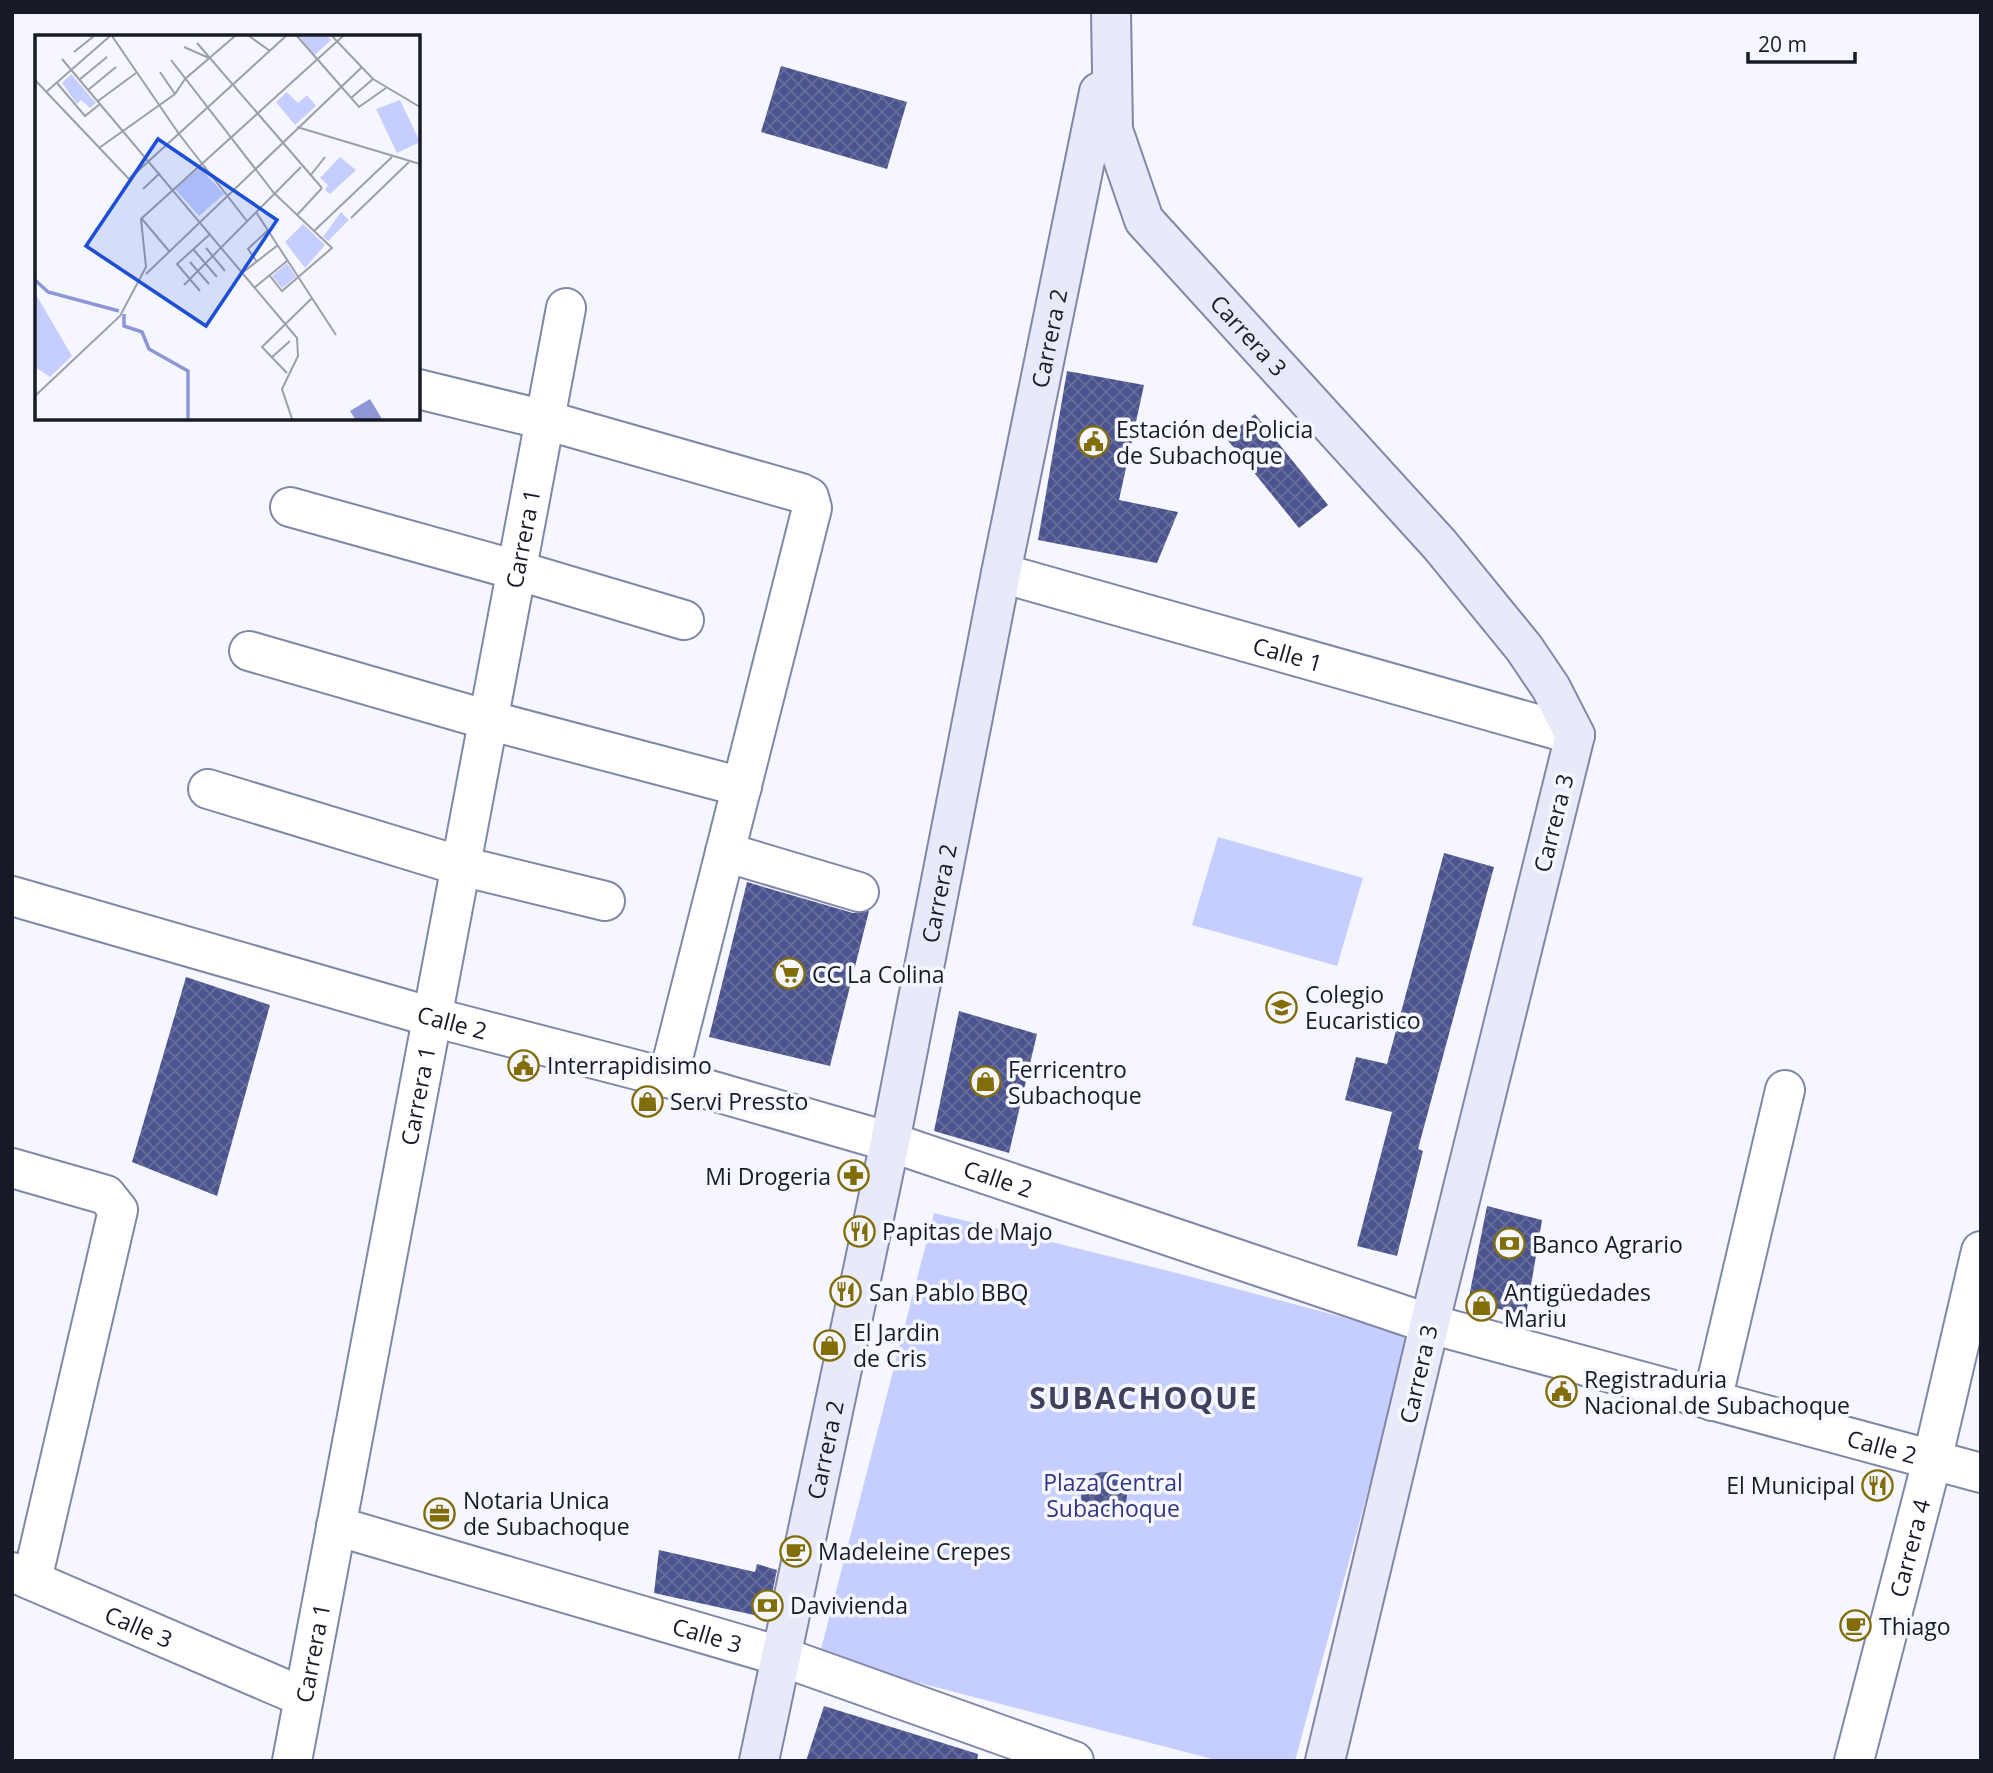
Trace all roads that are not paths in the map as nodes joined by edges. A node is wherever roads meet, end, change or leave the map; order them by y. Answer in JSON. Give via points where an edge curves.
{"nodes":[{"id":1,"x":1112,"y":18,"type":"edge"},
{"id":2,"x":1075,"y":209,"type":"junction"},
{"id":3,"x":1144,"y":220,"type":"junction"},
{"id":4,"x":566,"y":308,"type":"dead end"},
{"id":5,"x":420,"y":390,"type":"edge"},
{"id":6,"x":545,"y":421,"type":"junction"},
{"id":7,"x":290,"y":507,"type":"dead end"},
{"id":8,"x":516,"y":570,"type":"junction"},
{"id":9,"x":1001,"y":573,"type":"junction"},
{"id":10,"x":684,"y":620,"type":"dead end"},
{"id":11,"x":250,"y":651,"type":"dead end"},
{"id":12,"x":488,"y":720,"type":"junction"},
{"id":13,"x":1575,"y":735,"type":"junction"},
{"id":14,"x":742,"y":787,"type":"junction"},
{"id":15,"x":208,"y":789,"type":"dead end"},
{"id":16,"x":725,"y":852,"type":"junction"},
{"id":17,"x":461,"y":866,"type":"junction"},
{"id":18,"x":859,"y":892,"type":"dead end"},
{"id":19,"x":12,"y":896,"type":"edge"},
{"id":20,"x":605,"y":901,"type":"dead end"},
{"id":21,"x":432,"y":1017,"type":"junction"},
{"id":22,"x":668,"y":1078,"type":"junction"},
{"id":23,"x":1785,"y":1090,"type":"dead end"},
{"id":24,"x":890,"y":1142,"type":"junction"},
{"id":25,"x":12,"y":1168,"type":"edge"},
{"id":26,"x":1981,"y":1251,"type":"edge"},
{"id":27,"x":1430,"y":1324,"type":"junction"},
{"id":28,"x":1712,"y":1401,"type":"junction"},
{"id":29,"x":1932,"y":1461,"type":"junction"},
{"id":30,"x":1981,"y":1473,"type":"edge"},
{"id":31,"x":336,"y":1526,"type":"junction"},
{"id":32,"x":22,"y":1576,"type":"edge"},
{"id":33,"x":780,"y":1656,"type":"junction"},
{"id":34,"x":303,"y":1697,"type":"junction"},
{"id":35,"x":292,"y":1761,"type":"edge"},
{"id":36,"x":759,"y":1761,"type":"edge"},
{"id":37,"x":1074,"y":1761,"type":"edge"},
{"id":38,"x":1325,"y":1761,"type":"edge"},
{"id":39,"x":1854,"y":1761,"type":"edge"}],
"edges":[{"from":1,"to":2,"type":"street","name":"Carrera 2"},
{"from":1,"to":3,"type":"street","name":"Carrera 3","via":[[1113,130]]},
{"from":2,"to":3,"type":"street","via":[[1092,204]]},
{"from":2,"to":9,"type":"street","name":"Carrera 2"},
{"from":3,"to":13,"type":"street","name":"Carrera 3","via":[[1440,545],[1524,648]]},
{"from":4,"to":6,"type":"street","name":"Carrera 1"},
{"from":5,"to":6,"type":"street"},
{"from":6,"to":8,"type":"street","name":"Carrera 1"},
{"from":6,"to":14,"type":"street","via":[[809,498],[812,508]]},
{"from":7,"to":8,"type":"street"},
{"from":8,"to":10,"type":"street"},
{"from":8,"to":12,"type":"street","name":"Carrera 1"},
{"from":9,"to":13,"type":"street","name":"Calle 1"},
{"from":9,"to":24,"type":"street","name":"Carrera 2"},
{"from":11,"to":12,"type":"street"},
{"from":12,"to":14,"type":"street"},
{"from":12,"to":17,"type":"street","name":"Carrera 1"},
{"from":13,"to":27,"type":"street","name":"Carrera 3"},
{"from":14,"to":16,"type":"street"},
{"from":15,"to":17,"type":"street"},
{"from":16,"to":18,"type":"street"},
{"from":16,"to":22,"type":"street"},
{"from":17,"to":20,"type":"street"},
{"from":17,"to":21,"type":"street","name":"Carrera 1"},
{"from":19,"to":21,"type":"street","name":"Calle 2"},
{"from":21,"to":22,"type":"street","name":"Calle 2"},
{"from":21,"to":31,"type":"street","name":"Carrera 1"},
{"from":22,"to":24,"type":"street","name":"Calle 2"},
{"from":23,"to":28,"type":"street"},
{"from":24,"to":27,"type":"street","name":"Calle 2"},
{"from":24,"to":33,"type":"street","name":"Carrera 2"},
{"from":25,"to":32,"type":"street","via":[[106,1195],[118,1210]]},
{"from":26,"to":29,"type":"street","name":"Carrera 4"},
{"from":27,"to":28,"type":"street","name":"Calle 2"},
{"from":27,"to":38,"type":"street","name":"Carrera 3"},
{"from":28,"to":29,"type":"street","name":"Calle 2"},
{"from":29,"to":30,"type":"street","name":"Calle 2"},
{"from":29,"to":39,"type":"street","name":"Carrera 4"},
{"from":31,"to":33,"type":"street","name":"Calle 3"},
{"from":31,"to":34,"type":"street","name":"Carrera 1"},
{"from":32,"to":34,"type":"street","name":"Calle 3"},
{"from":33,"to":36,"type":"street","name":"Carrera 2"},
{"from":33,"to":37,"type":"street","name":"Calle 3"},
{"from":34,"to":35,"type":"street","name":"Carrera 1"}]}
